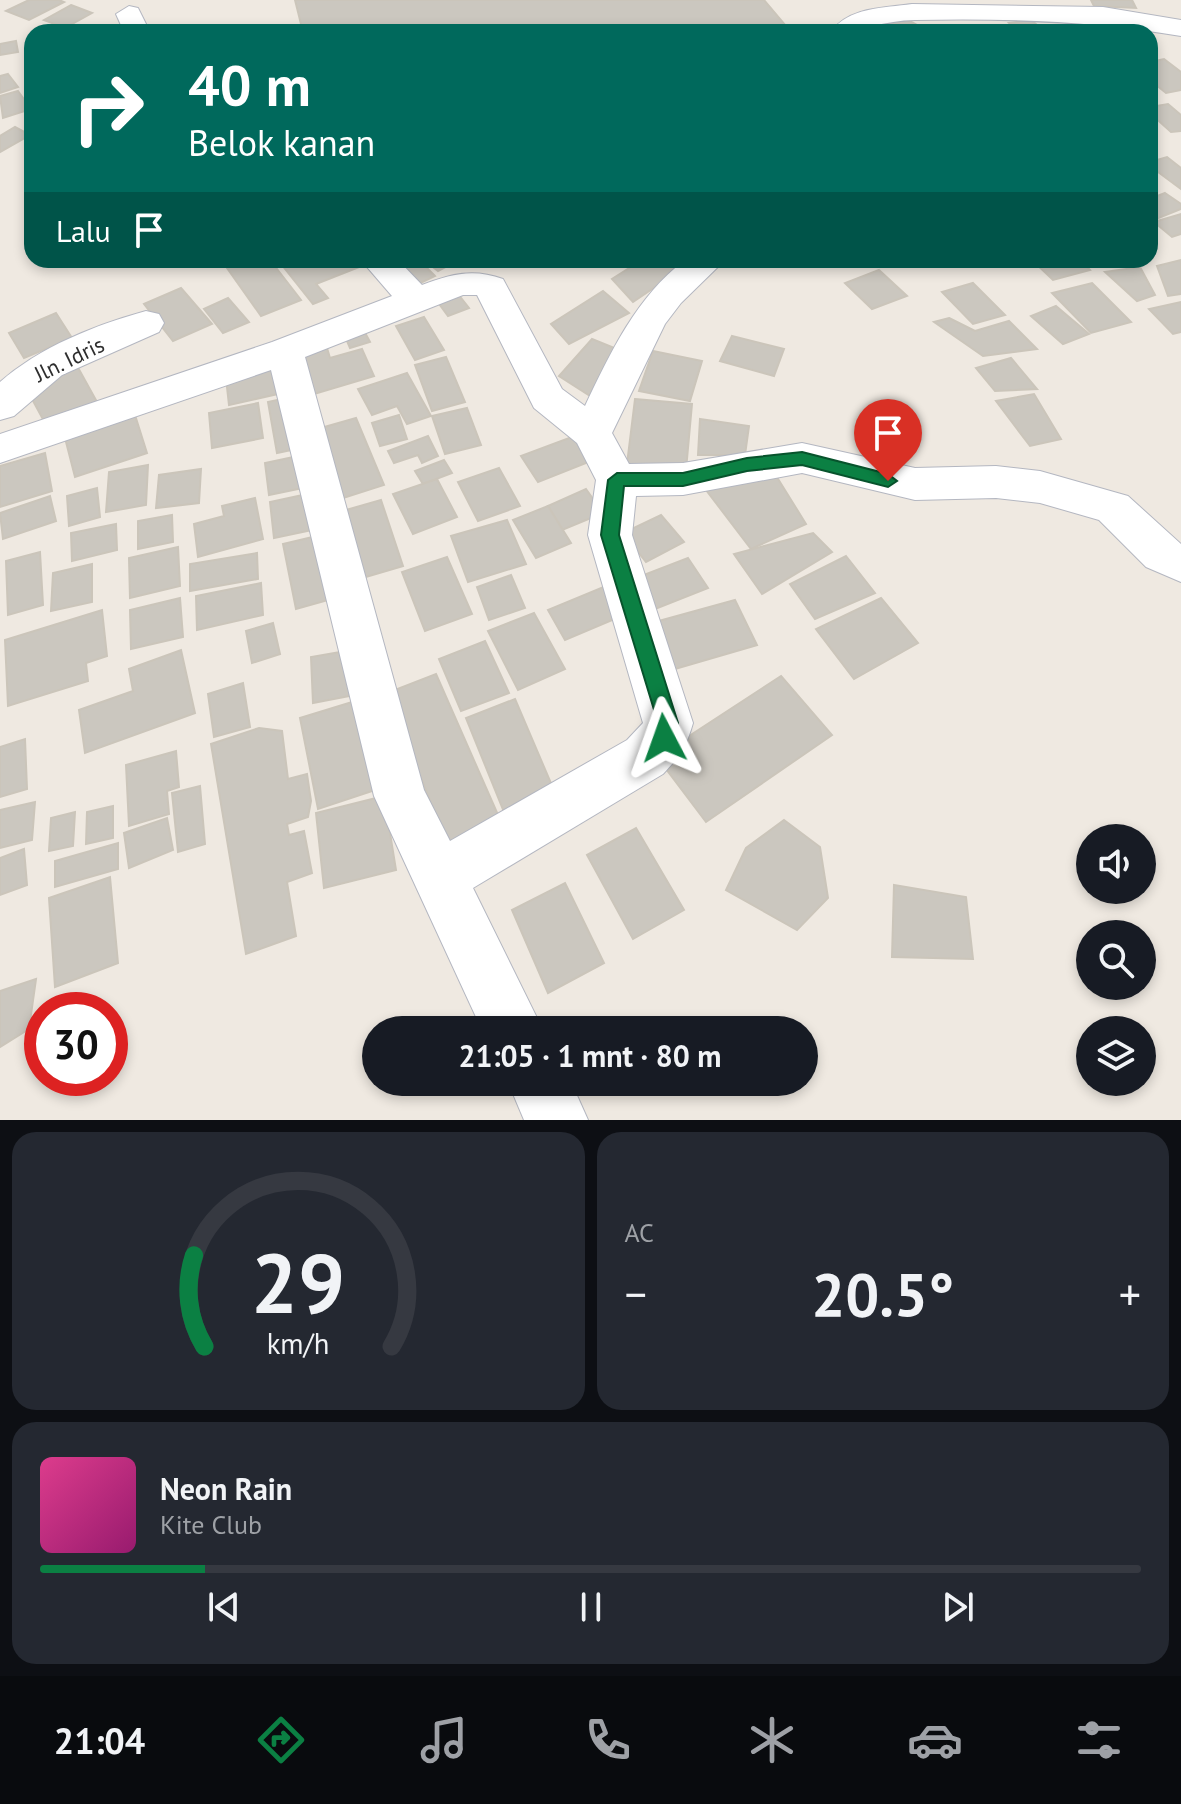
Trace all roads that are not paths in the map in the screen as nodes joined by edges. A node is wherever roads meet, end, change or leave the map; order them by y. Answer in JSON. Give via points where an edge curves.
{"nodes":[{"id":1,"x":851,"y":24,"type":"edge"},
{"id":2,"x":1157,"y":24,"type":"edge"},
{"id":3,"x":1158,"y":24,"type":"edge"},
{"id":4,"x":1181,"y":28,"type":"edge"},
{"id":5,"x":386,"y":268,"type":"edge"},
{"id":6,"x":698,"y":268,"type":"edge"},
{"id":7,"x":416,"y":300,"type":"junction"},
{"id":8,"x":146,"y":323,"type":"dead end"},
{"id":9,"x":285,"y":351,"type":"junction"},
{"id":10,"x":0,"y":406,"type":"edge"},
{"id":11,"x":592,"y":433,"type":"junction"},
{"id":12,"x":1,"y":439,"type":"edge"},
{"id":13,"x":617,"y":480,"type":"junction"},
{"id":14,"x":1181,"y":564,"type":"edge"},
{"id":15,"x":438,"y":878,"type":"junction"},
{"id":16,"x":506,"y":1016,"type":"edge"},
{"id":17,"x":545,"y":1096,"type":"edge"},
{"id":18,"x":557,"y":1120,"type":"edge"}],
"edges":[{"from":1,"to":2,"type":"street","via":[[912,12],[1103,15]]},
{"from":3,"to":4,"type":"street"},
{"from":5,"to":7,"type":"street"},
{"from":6,"to":11,"type":"street","via":[[648,317]]},
{"from":7,"to":9,"type":"street"},
{"from":7,"to":11,"type":"street","via":[[459,284],[491,287],[548,398]]},
{"from":8,"to":10,"type":"street","name":"Jln. Idris","via":[[44,365]]},
{"from":9,"to":12,"type":"street"},
{"from":9,"to":15,"type":"street","via":[[400,796]]},
{"from":11,"to":13,"type":"street"},
{"from":13,"to":14,"type":"street","via":[[683,479],[802,458],[915,484],[1040,487],[1113,508],[1161,554]]},
{"from":13,"to":15,"type":"street","via":[[610,535],[668,723],[664,738],[645,757]]},
{"from":15,"to":16,"type":"street"},
{"from":17,"to":18,"type":"street"}]}
